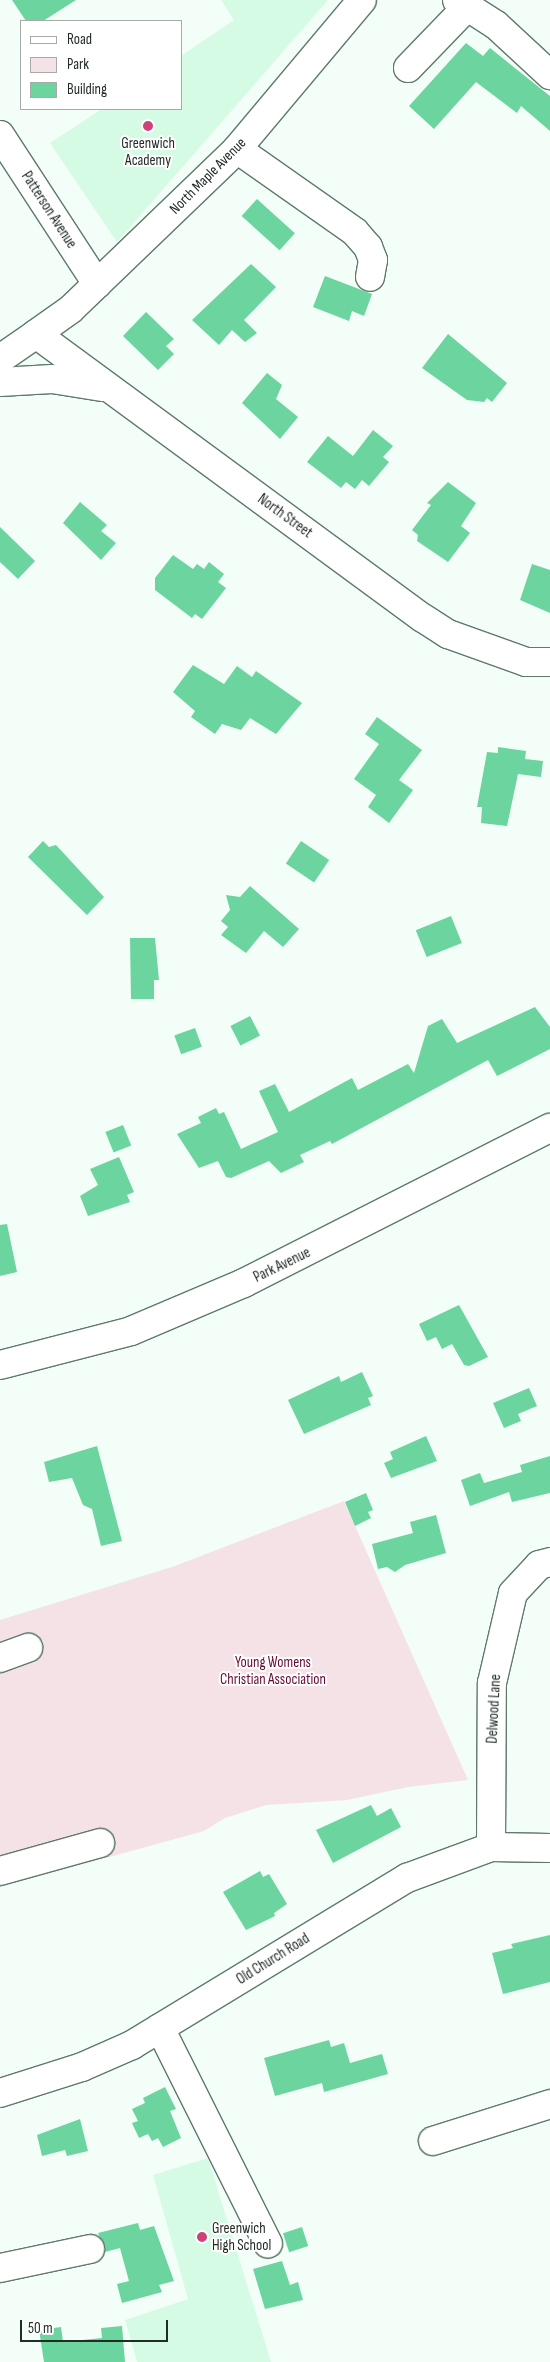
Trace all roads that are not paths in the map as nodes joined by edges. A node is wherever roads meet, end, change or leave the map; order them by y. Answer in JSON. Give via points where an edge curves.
{"nodes":[{"id":1,"x":362,"y":0,"type":"edge"},
{"id":2,"x":461,"y":4,"type":"edge"},
{"id":3,"x":408,"y":68,"type":"dead end"},
{"id":4,"x":550,"y":75,"type":"edge"},
{"id":5,"x":0,"y":135,"type":"edge"},
{"id":6,"x":237,"y":149,"type":"junction"},
{"id":7,"x":370,"y":277,"type":"dead end"},
{"id":8,"x":97,"y":284,"type":"junction"},
{"id":9,"x":36,"y":334,"type":"junction"},
{"id":10,"x":0,"y":359,"type":"edge"},
{"id":11,"x":0,"y":382,"type":"edge"},
{"id":12,"x":106,"y":387,"type":"junction"},
{"id":13,"x":550,"y":662,"type":"edge"},
{"id":14,"x":550,"y":1128,"type":"edge"},
{"id":15,"x":0,"y":1365,"type":"edge"},
{"id":16,"x":550,"y":1562,"type":"edge"},
{"id":17,"x":28,"y":1648,"type":"dead end"},
{"id":18,"x":0,"y":1658,"type":"edge"},
{"id":19,"x":100,"y":1843,"type":"dead end"},
{"id":20,"x":491,"y":1847,"type":"junction"},
{"id":21,"x":550,"y":1848,"type":"edge"},
{"id":22,"x":0,"y":1871,"type":"edge"},
{"id":23,"x":160,"y":2028,"type":"junction"},
{"id":24,"x":0,"y":2094,"type":"edge"},
{"id":25,"x":550,"y":2104,"type":"edge"},
{"id":26,"x":433,"y":2141,"type":"dead end"},
{"id":27,"x":268,"y":2244,"type":"dead end"},
{"id":28,"x":90,"y":2249,"type":"dead end"},
{"id":29,"x":0,"y":2268,"type":"edge"}],
"edges":[{"from":1,"to":6,"type":"street","name":"North Maple Avenue"},
{"from":2,"to":3,"type":"street"},
{"from":2,"to":4,"type":"street","via":[[496,25]]},
{"from":5,"to":8,"type":"street","name":"Patterson Avenue"},
{"from":6,"to":7,"type":"street","via":[[354,232],[368,247],[373,260]]},
{"from":6,"to":8,"type":"street","name":"North Maple Avenue"},
{"from":8,"to":9,"type":"street","name":"North Maple Avenue","via":[[71,310]]},
{"from":9,"to":10,"type":"street","name":"North Maple Avenue"},
{"from":9,"to":12,"type":"street","name":"North Street"},
{"from":11,"to":12,"type":"street","via":[[52,379]]},
{"from":12,"to":13,"type":"street","name":"North Street","via":[[448,634],[526,662]]},
{"from":14,"to":15,"type":"street","name":"Park Avenue","via":[[236,1287],[131,1332]]},
{"from":16,"to":20,"type":"street","name":"Delwood Lane","via":[[539,1565],[513,1593],[492,1683]]},
{"from":17,"to":18,"type":"street"},
{"from":19,"to":22,"type":"street"},
{"from":20,"to":21,"type":"street","name":"Old Church Road"},
{"from":20,"to":23,"type":"street","name":"Old Church Road","via":[[407,1878],[368,1899]]},
{"from":23,"to":24,"type":"street","name":"Old Church Road","via":[[82,2067]]},
{"from":23,"to":27,"type":"street"},
{"from":25,"to":26,"type":"street"},
{"from":28,"to":29,"type":"street"}]}
